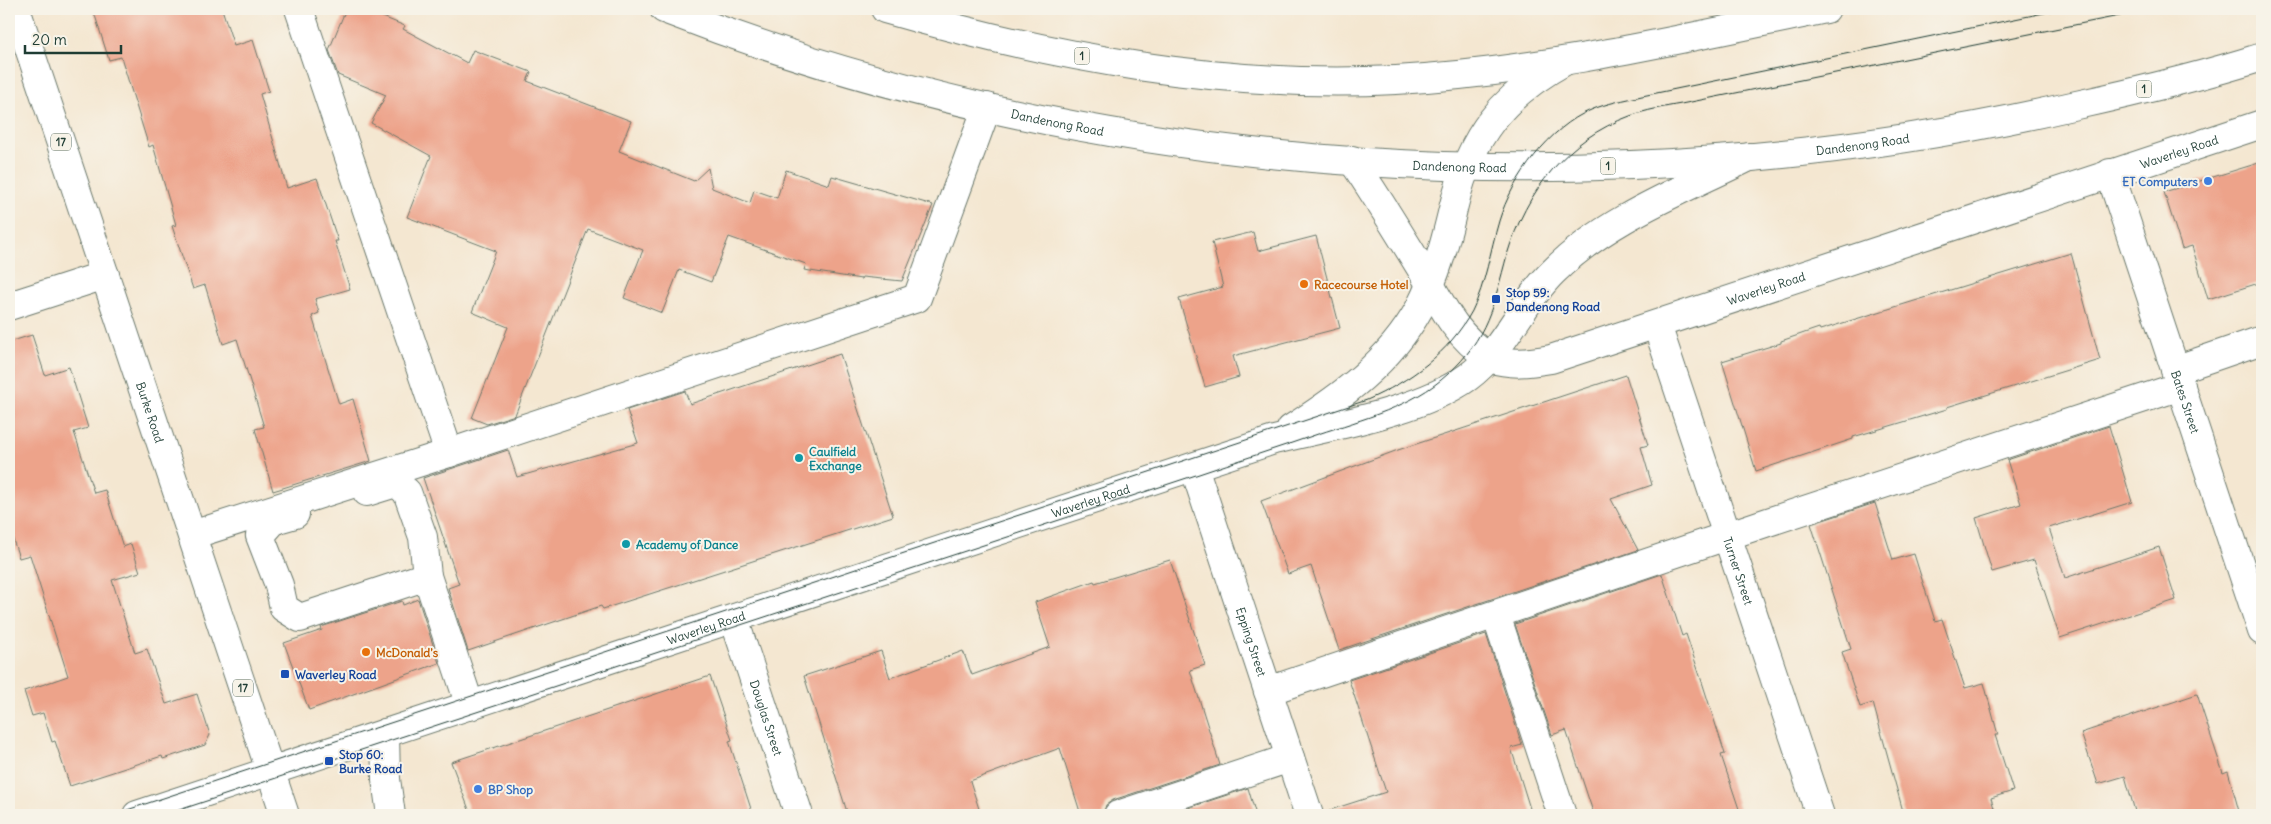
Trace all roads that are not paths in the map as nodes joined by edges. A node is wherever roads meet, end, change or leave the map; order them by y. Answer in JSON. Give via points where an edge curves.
{"nodes":[{"id":1,"x":16,"y":9,"type":"edge"},
{"id":2,"x":299,"y":9,"type":"edge"},
{"id":3,"x":664,"y":9,"type":"edge"},
{"id":4,"x":885,"y":9,"type":"edge"},
{"id":5,"x":1826,"y":9,"type":"edge"},
{"id":6,"x":2262,"y":56,"type":"edge"},
{"id":7,"x":1568,"y":59,"type":"junction"},
{"id":8,"x":987,"y":107,"type":"junction"},
{"id":9,"x":2262,"y":124,"type":"edge"},
{"id":10,"x":1749,"y":157,"type":"junction"},
{"id":11,"x":1352,"y":160,"type":"junction"},
{"id":12,"x":1466,"y":166,"type":"junction"},
{"id":13,"x":2110,"y":173,"type":"junction"},
{"id":14,"x":105,"y":275,"type":"junction"},
{"id":15,"x":1430,"y":285,"type":"junction"},
{"id":16,"x":9,"y":306,"type":"edge"},
{"id":17,"x":1657,"y":325,"type":"junction"},
{"id":18,"x":2262,"y":340,"type":"edge"},
{"id":19,"x":1489,"y":358,"type":"junction"},
{"id":20,"x":2178,"y":378,"type":"junction"},
{"id":21,"x":1274,"y":440,"type":"junction"},
{"id":22,"x":449,"y":453,"type":"junction"},
{"id":23,"x":1194,"y":467,"type":"junction"},
{"id":24,"x":192,"y":535,"type":"junction"},
{"id":25,"x":1727,"y":536,"type":"junction"},
{"id":26,"x":427,"y":576,"type":"junction"},
{"id":27,"x":1496,"y":615,"type":"junction"},
{"id":28,"x":734,"y":619,"type":"junction"},
{"id":29,"x":2262,"y":631,"type":"edge"},
{"id":30,"x":1268,"y":691,"type":"junction"},
{"id":31,"x":470,"y":706,"type":"junction"},
{"id":32,"x":385,"y":733,"type":"junction"},
{"id":33,"x":1290,"y":758,"type":"junction"},
{"id":34,"x":271,"y":771,"type":"junction"},
{"id":35,"x":136,"y":815,"type":"edge"},
{"id":36,"x":285,"y":815,"type":"edge"},
{"id":37,"x":391,"y":815,"type":"edge"},
{"id":38,"x":800,"y":815,"type":"edge"},
{"id":39,"x":1118,"y":815,"type":"edge"},
{"id":40,"x":1309,"y":815,"type":"edge"},
{"id":41,"x":1562,"y":815,"type":"edge"},
{"id":42,"x":1820,"y":815,"type":"edge"}],
"edges":[{"from":1,"to":14,"type":"main road","name":"Burke Road","number":"17"},
{"from":2,"to":22,"type":"main road"},
{"from":3,"to":8,"type":"main road","name":"Dandenong Road","number":"1","via":[[850,72]]},
{"from":4,"to":7,"type":"main road","number":"1","via":[[1009,41],[1129,66],[1230,77],[1396,80],[1490,72]]},
{"from":5,"to":7,"type":"main road","number":"1"},
{"from":6,"to":10,"type":"main road","name":"Dandenong Road","number":"1","via":[[2126,94],[2025,117],[1871,144]]},
{"from":7,"to":12,"type":"main road","name":"Waverley Road","via":[[1530,82],[1506,102],[1480,138]]},
{"from":8,"to":11,"type":"main road","name":"Dandenong Road","number":"1","via":[[1120,134],[1204,146]]},
{"from":8,"to":22,"type":"main road","via":[[917,298]]},
{"from":9,"to":13,"type":"main road","name":"Waverley Road"},
{"from":10,"to":12,"type":"main road","name":"Dandenong Road","number":"1","via":[[1603,167]]},
{"from":10,"to":19,"type":"main road","via":[[1635,214],[1567,258],[1537,288]]},
{"from":11,"to":12,"type":"main road","name":"Dandenong Road","number":"1"},
{"from":11,"to":15,"type":"main road"},
{"from":12,"to":15,"type":"main road","name":"Waverley Road","via":[[1441,259]]},
{"from":13,"to":17,"type":"main road","name":"Waverley Road"},
{"from":13,"to":20,"type":"main road","name":"Bates Street"},
{"from":14,"to":16,"type":"main road"},
{"from":14,"to":24,"type":"main road","name":"Burke Road","number":"17"},
{"from":15,"to":19,"type":"main road","via":[[1458,331]]},
{"from":15,"to":21,"type":"main road","name":"Waverley Road","via":[[1404,333],[1375,367],[1353,387]]},
{"from":17,"to":19,"type":"main road","name":"Waverley Road","via":[[1551,359],[1524,364]]},
{"from":17,"to":25,"type":"main road","name":"Turner Street"},
{"from":18,"to":20,"type":"main road"},
{"from":19,"to":21,"type":"main road","name":"Waverley Road","via":[[1444,392],[1365,418]]},
{"from":20,"to":25,"type":"main road"},
{"from":20,"to":29,"type":"main road","name":"Bates Street"},
{"from":21,"to":23,"type":"main road","name":"Waverley Road"},
{"from":22,"to":24,"type":"main road"},
{"from":23,"to":28,"type":"main road","name":"Waverley Road"},
{"from":23,"to":30,"type":"main road","name":"Epping Street"},
{"from":24,"to":34,"type":"main road","name":"Burke Road","number":"17"},
{"from":25,"to":27,"type":"main road"},
{"from":25,"to":42,"type":"main road","name":"Turner Street"},
{"from":26,"to":26,"type":"main road","via":[[423,537],[407,492],[396,483],[274,520],[260,536],[279,584],[284,608],[300,618]]},
{"from":26,"to":31,"type":"main road"},
{"from":27,"to":30,"type":"main road"},
{"from":27,"to":41,"type":"main road"},
{"from":28,"to":31,"type":"main road","name":"Waverley Road"},
{"from":28,"to":38,"type":"main road","name":"Douglas Street"},
{"from":30,"to":33,"type":"main road","name":"Epping Street"},
{"from":31,"to":32,"type":"main road","name":"Waverley Road"},
{"from":32,"to":34,"type":"main road","name":"Waverley Road"},
{"from":32,"to":37,"type":"main road"},
{"from":33,"to":39,"type":"main road"},
{"from":33,"to":40,"type":"main road","name":"Epping Street"},
{"from":34,"to":35,"type":"main road","name":"Waverley Road"},
{"from":34,"to":36,"type":"main road","name":"Burke Road","number":"17"}]}
